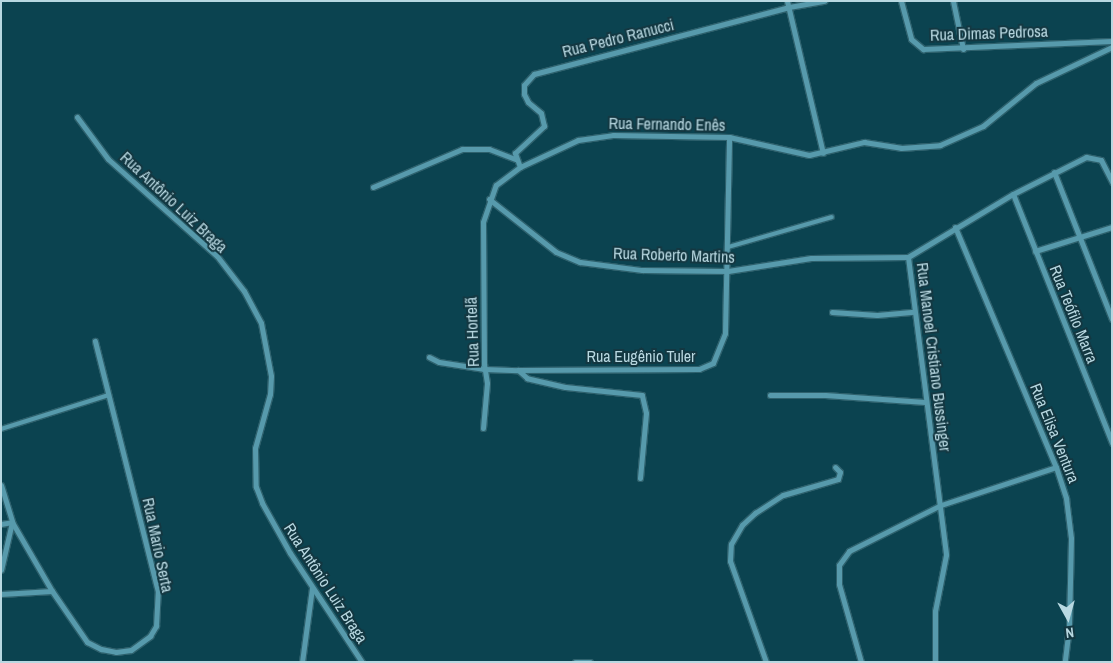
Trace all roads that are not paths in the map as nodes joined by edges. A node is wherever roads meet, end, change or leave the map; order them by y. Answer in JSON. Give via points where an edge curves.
{"nodes":[{"id":1,"x":824,"y":1,"type":"edge"},
{"id":2,"x":901,"y":1,"type":"edge"},
{"id":3,"x":953,"y":1,"type":"edge"},
{"id":4,"x":788,"y":4,"type":"edge"},
{"id":5,"x":1112,"y":40,"type":"edge"},
{"id":6,"x":1112,"y":47,"type":"edge"},
{"id":7,"x":962,"y":48,"type":"junction"},
{"id":8,"x":77,"y":116,"type":"dead end"},
{"id":9,"x":729,"y":136,"type":"junction"},
{"id":10,"x":823,"y":153,"type":"junction"},
{"id":11,"x":515,"y":159,"type":"junction"},
{"id":12,"x":520,"y":167,"type":"junction"},
{"id":13,"x":1054,"y":172,"type":"junction"},
{"id":14,"x":1112,"y":182,"type":"edge"},
{"id":15,"x":373,"y":187,"type":"dead end"},
{"id":16,"x":1013,"y":194,"type":"junction"},
{"id":17,"x":489,"y":199,"type":"junction"},
{"id":18,"x":832,"y":217,"type":"dead end"},
{"id":19,"x":955,"y":227,"type":"junction"},
{"id":20,"x":1112,"y":228,"type":"edge"},
{"id":21,"x":483,"y":236,"type":"joint"},
{"id":22,"x":1079,"y":236,"type":"junction"},
{"id":23,"x":728,"y":247,"type":"junction"},
{"id":24,"x":1036,"y":251,"type":"junction"},
{"id":25,"x":908,"y":257,"type":"junction"},
{"id":26,"x":728,"y":271,"type":"junction"},
{"id":27,"x":832,"y":312,"type":"dead end"},
{"id":28,"x":914,"y":312,"type":"junction"},
{"id":29,"x":1112,"y":319,"type":"edge"},
{"id":30,"x":95,"y":341,"type":"dead end"},
{"id":31,"x":429,"y":357,"type":"dead end"},
{"id":32,"x":484,"y":369,"type":"junction"},
{"id":33,"x":518,"y":370,"type":"junction"},
{"id":34,"x":109,"y":395,"type":"junction"},
{"id":35,"x":770,"y":395,"type":"dead end"},
{"id":36,"x":925,"y":402,"type":"junction"},
{"id":37,"x":483,"y":428,"type":"dead end"},
{"id":38,"x":1,"y":429,"type":"edge"},
{"id":39,"x":1112,"y":443,"type":"edge"},
{"id":40,"x":835,"y":467,"type":"dead end"},
{"id":41,"x":1056,"y":467,"type":"junction"},
{"id":42,"x":640,"y":478,"type":"dead end"},
{"id":43,"x":1,"y":485,"type":"edge"},
{"id":44,"x":941,"y":505,"type":"junction"},
{"id":45,"x":12,"y":522,"type":"junction"},
{"id":46,"x":1,"y":524,"type":"edge"},
{"id":47,"x":1,"y":570,"type":"edge"},
{"id":48,"x":312,"y":587,"type":"junction"},
{"id":49,"x":52,"y":591,"type":"junction"},
{"id":50,"x":1,"y":594,"type":"edge"},
{"id":51,"x":302,"y":662,"type":"edge"},
{"id":52,"x":362,"y":662,"type":"edge"},
{"id":53,"x":575,"y":662,"type":"edge"},
{"id":54,"x":590,"y":662,"type":"edge"},
{"id":55,"x":766,"y":662,"type":"edge"},
{"id":56,"x":861,"y":662,"type":"edge"},
{"id":57,"x":935,"y":662,"type":"edge"},
{"id":58,"x":1065,"y":662,"type":"edge"}],
"edges":[{"from":1,"to":4,"type":"street","name":"Rua Pedro Ranucci"},
{"from":2,"to":7,"type":"street","name":"Rua Dimas Pedrosa","via":[[905,24],[916,45],[929,50]]},
{"from":3,"to":7,"type":"street"},
{"from":4,"to":10,"type":"street"},
{"from":4,"to":11,"type":"street","name":"Rua Pedro Ranucci","via":[[534,74],[524,84],[524,94],[543,116],[544,126],[517,150]]},
{"from":5,"to":7,"type":"street","name":"Rua Dimas Pedrosa"},
{"from":6,"to":10,"type":"street","name":"Rua Fernando Enês","via":[[1036,83],[983,126],[940,146],[901,148],[864,142]]},
{"from":8,"to":48,"type":"street","name":"Rua Antônio Luiz Braga","via":[[108,159],[216,256],[244,292],[261,323],[271,376],[270,394],[255,448],[256,487],[270,519]]},
{"from":9,"to":10,"type":"street","name":"Rua Fernando Enês","via":[[795,154]]},
{"from":9,"to":12,"type":"street","name":"Rua Fernando Enês","via":[[597,136],[557,148]]},
{"from":9,"to":23,"type":"street","name":"Rua Eugênio Tuler"},
{"from":11,"to":12,"type":"street"},
{"from":11,"to":15,"type":"street","via":[[489,149],[462,149]]},
{"from":12,"to":17,"type":"street","name":"Rua Fernando Enês","via":[[500,180]]},
{"from":13,"to":14,"type":"street","name":"Rua Manoel Cristiano Bussinger","via":[[1086,157],[1101,160]]},
{"from":13,"to":16,"type":"street","name":"Rua Manoel Cristiano Bussinger"},
{"from":13,"to":22,"type":"street"},
{"from":16,"to":19,"type":"street","name":"Rua Manoel Cristiano Bussinger"},
{"from":16,"to":24,"type":"street","name":"Rua Teófilo Marra"},
{"from":17,"to":21,"type":"street","name":"Rua Fernando Enês"},
{"from":17,"to":26,"type":"street","name":"Rua Roberto Martins","via":[[556,252],[580,262],[642,270]]},
{"from":18,"to":23,"type":"lane"},
{"from":19,"to":25,"type":"street","name":"Rua Manoel Cristiano Bussinger"},
{"from":19,"to":41,"type":"street","name":"Rua Elisa Ventura"},
{"from":20,"to":22,"type":"street"},
{"from":21,"to":32,"type":"street","name":"Rua Hortelã"},
{"from":22,"to":24,"type":"street"},
{"from":22,"to":29,"type":"street"},
{"from":23,"to":26,"type":"street","name":"Rua Eugênio Tuler"},
{"from":24,"to":39,"type":"street","name":"Rua Teófilo Marra"},
{"from":25,"to":26,"type":"street","name":"Rua Roberto Martins","via":[[811,258]]},
{"from":25,"to":28,"type":"street","name":"Rua Manoel Cristiano Bussinger"},
{"from":26,"to":33,"type":"street","name":"Rua Eugênio Tuler","via":[[723,341],[708,367]]},
{"from":27,"to":28,"type":"street","via":[[877,316]]},
{"from":28,"to":36,"type":"street","name":"Rua Manoel Cristiano Bussinger"},
{"from":30,"to":34,"type":"street","name":"Rua Mario Serta"},
{"from":31,"to":32,"type":"street","name":"Rua Eugênio Tuler","via":[[439,362]]},
{"from":32,"to":33,"type":"street","name":"Rua Eugênio Tuler"},
{"from":32,"to":37,"type":"street","name":"Rua Hortelã","via":[[487,383]]},
{"from":33,"to":42,"type":"street","name":"Rua Eugênio Tuler","via":[[527,378],[565,387],[642,395],[646,413]]},
{"from":34,"to":38,"type":"lane"},
{"from":34,"to":49,"type":"street","name":"Rua Mario Serta","via":[[156,583],[156,626],[150,636],[131,650],[101,650],[87,642]]},
{"from":35,"to":36,"type":"street"},
{"from":36,"to":44,"type":"street","name":"Rua Manoel Cristiano Bussinger"},
{"from":40,"to":55,"type":"street","via":[[840,472],[838,479],[783,495],[749,519],[731,544],[730,561]]},
{"from":41,"to":44,"type":"street"},
{"from":41,"to":58,"type":"street","name":"Rua Elisa Ventura","via":[[1070,517],[1069,627]]},
{"from":43,"to":45,"type":"street","name":"Rua Mario Serta"},
{"from":44,"to":56,"type":"street","via":[[849,551],[839,565],[839,584],[846,616]]},
{"from":44,"to":57,"type":"street","name":"Rua Manoel Cristiano Bussinger","via":[[946,554],[935,611]]},
{"from":45,"to":46,"type":"street"},
{"from":45,"to":47,"type":"street"},
{"from":45,"to":49,"type":"street","name":"Rua Mario Serta"},
{"from":48,"to":51,"type":"street"},
{"from":48,"to":52,"type":"street","name":"Rua Antônio Luiz Braga"},
{"from":49,"to":50,"type":"street"},
{"from":53,"to":54,"type":"street"}]}
